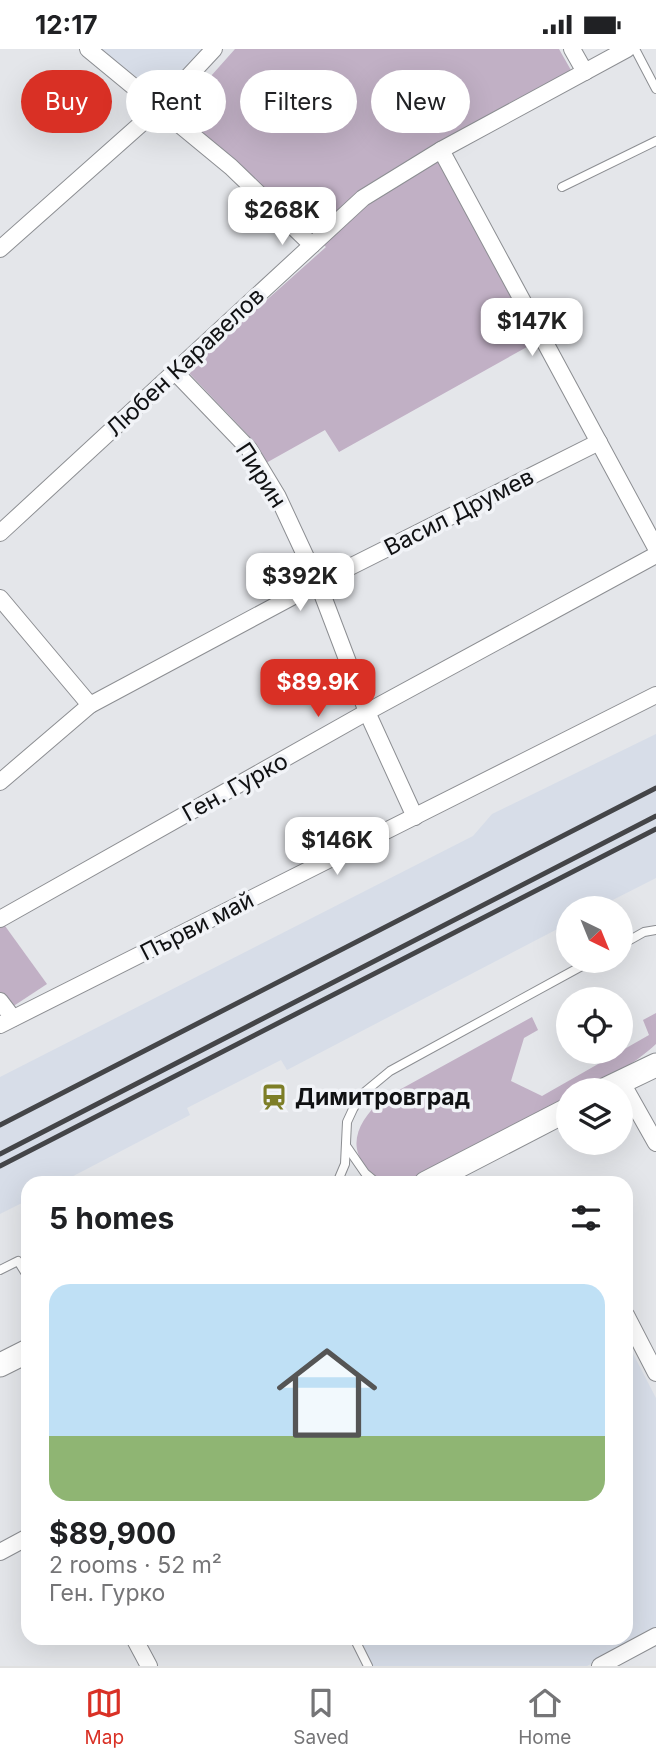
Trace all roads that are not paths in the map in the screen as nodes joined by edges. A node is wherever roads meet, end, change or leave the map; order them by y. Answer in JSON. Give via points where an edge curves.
{"nodes":[{"id":1,"x":88,"y":49,"type":"edge"},
{"id":2,"x":214,"y":49,"type":"edge"},
{"id":3,"x":572,"y":49,"type":"edge"},
{"id":4,"x":627,"y":49,"type":"edge"},
{"id":5,"x":635,"y":49,"type":"edge"},
{"id":6,"x":194,"y":70,"type":"edge"},
{"id":7,"x":585,"y":72,"type":"junction"},
{"id":8,"x":126,"y":80,"type":"edge"},
{"id":9,"x":656,"y":89,"type":"edge"},
{"id":10,"x":131,"y":133,"type":"edge"},
{"id":11,"x":191,"y":133,"type":"edge"},
{"id":12,"x":656,"y":141,"type":"edge"},
{"id":13,"x":441,"y":150,"type":"junction"},
{"id":14,"x":562,"y":187,"type":"dead end"},
{"id":15,"x":312,"y":245,"type":"junction"},
{"id":16,"x":0,"y":249,"type":"edge"},
{"id":17,"x":175,"y":372,"type":"junction"},
{"id":18,"x":599,"y":442,"type":"junction"},
{"id":19,"x":0,"y":533,"type":"edge"},
{"id":20,"x":656,"y":548,"type":"edge"},
{"id":21,"x":656,"y":555,"type":"edge"},
{"id":22,"x":318,"y":583,"type":"junction"},
{"id":23,"x":0,"y":598,"type":"edge"},
{"id":24,"x":656,"y":695,"type":"edge"},
{"id":25,"x":90,"y":705,"type":"junction"},
{"id":26,"x":367,"y":712,"type":"junction"},
{"id":27,"x":0,"y":782,"type":"edge"},
{"id":28,"x":415,"y":817,"type":"junction"},
{"id":29,"x":0,"y":919,"type":"edge"},
{"id":30,"x":656,"y":930,"type":"edge"},
{"id":31,"x":634,"y":937,"type":"edge"},
{"id":32,"x":569,"y":973,"type":"edge"},
{"id":33,"x":0,"y":1000,"type":"edge"},
{"id":34,"x":7,"y":1021,"type":"edge"},
{"id":35,"x":656,"y":1049,"type":"edge"},
{"id":36,"x":656,"y":1065,"type":"edge"},
{"id":37,"x":622,"y":1078,"type":"edge"},
{"id":38,"x":629,"y":1078,"type":"edge"},
{"id":39,"x":633,"y":1113,"type":"edge"},
{"id":40,"x":556,"y":1116,"type":"edge"},
{"id":41,"x":656,"y":1143,"type":"edge"},
{"id":42,"x":346,"y":1147,"type":"junction"},
{"id":43,"x":340,"y":1176,"type":"edge"},
{"id":44,"x":369,"y":1176,"type":"edge"},
{"id":45,"x":440,"y":1176,"type":"edge"},
{"id":46,"x":21,"y":1266,"type":"edge"},
{"id":47,"x":0,"y":1270,"type":"edge"},
{"id":48,"x":633,"y":1329,"type":"edge"},
{"id":49,"x":21,"y":1354,"type":"edge"},
{"id":50,"x":0,"y":1365,"type":"edge"},
{"id":51,"x":656,"y":1373,"type":"edge"},
{"id":52,"x":21,"y":1541,"type":"edge"},
{"id":53,"x":0,"y":1552,"type":"edge"},
{"id":54,"x":656,"y":1636,"type":"edge"},
{"id":55,"x":138,"y":1645,"type":"edge"},
{"id":56,"x":358,"y":1645,"type":"edge"},
{"id":57,"x":149,"y":1666,"type":"edge"},
{"id":58,"x":368,"y":1666,"type":"edge"},
{"id":59,"x":600,"y":1666,"type":"edge"}],
"edges":[{"from":1,"to":8,"type":"street"},
{"from":2,"to":6,"type":"street"},
{"from":3,"to":7,"type":"street"},
{"from":4,"to":7,"type":"street","name":"Любен Каравелов"},
{"from":5,"to":9,"type":"lane"},
{"from":7,"to":13,"type":"street","name":"Любен Каравелов"},
{"from":10,"to":16,"type":"street"},
{"from":11,"to":15,"type":"street"},
{"from":12,"to":14,"type":"lane"},
{"from":13,"to":15,"type":"street","name":"Любен Каравелов","via":[[363,198]]},
{"from":13,"to":18,"type":"street"},
{"from":15,"to":17,"type":"street","name":"Любен Каравелов"},
{"from":17,"to":19,"type":"street","name":"Любен Каравелов"},
{"from":17,"to":22,"type":"street","name":"Пирин","via":[[248,449],[278,497]]},
{"from":18,"to":20,"type":"street"},
{"from":18,"to":22,"type":"street","name":"Васил Друмев"},
{"from":21,"to":26,"type":"street","name":"Ген. Гурко"},
{"from":22,"to":25,"type":"street","name":"Васил Друмев"},
{"from":22,"to":26,"type":"street","name":"Пирин"},
{"from":23,"to":25,"type":"street"},
{"from":24,"to":28,"type":"street","name":"Първи май"},
{"from":25,"to":27,"type":"street","name":"Васил Друмев"},
{"from":26,"to":28,"type":"street","name":"Пирин"},
{"from":26,"to":29,"type":"street","name":"Ген. Гурко"},
{"from":28,"to":34,"type":"street","name":"Първи май"},
{"from":30,"to":31,"type":"lane"},
{"from":32,"to":42,"type":"lane","via":[[375,1082],[361,1095],[347,1122]]},
{"from":33,"to":34,"type":"street"},
{"from":35,"to":37,"type":"street"},
{"from":36,"to":38,"type":"street"},
{"from":39,"to":41,"type":"street"},
{"from":40,"to":45,"type":"street"},
{"from":42,"to":43,"type":"lane"},
{"from":42,"to":44,"type":"lane"},
{"from":46,"to":47,"type":"lane","via":[[18,1261]]},
{"from":48,"to":51,"type":"street"},
{"from":49,"to":50,"type":"street"},
{"from":52,"to":53,"type":"street"},
{"from":54,"to":59,"type":"street"},
{"from":55,"to":57,"type":"street"},
{"from":56,"to":58,"type":"lane"}]}
